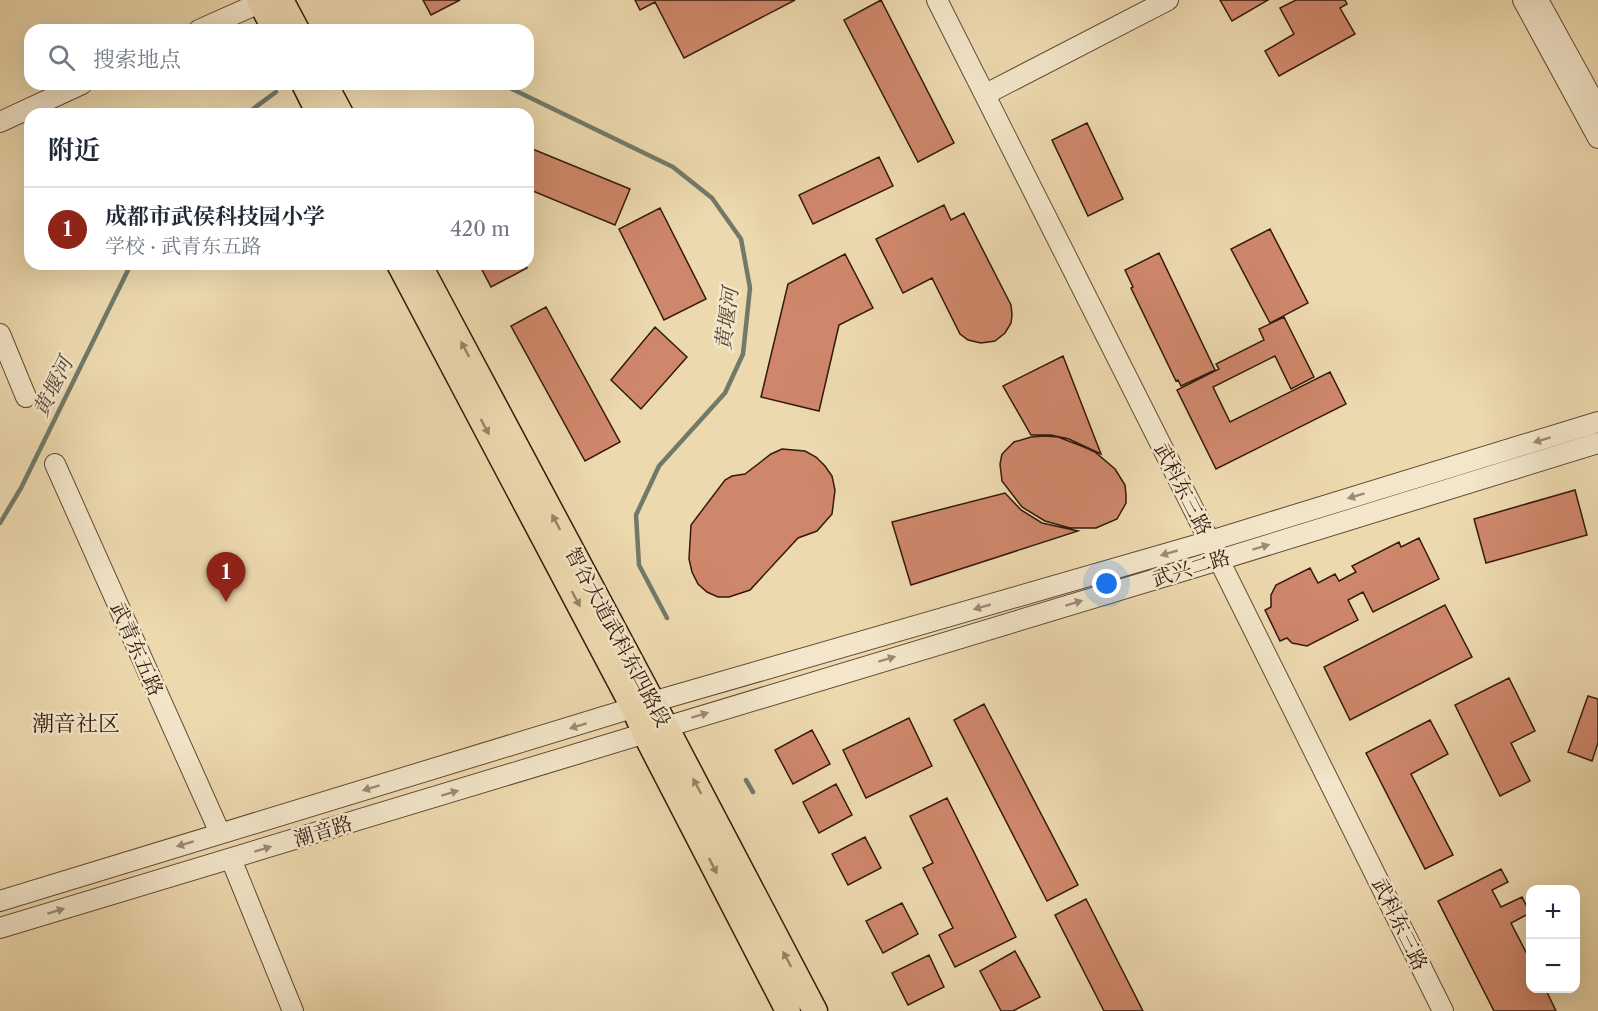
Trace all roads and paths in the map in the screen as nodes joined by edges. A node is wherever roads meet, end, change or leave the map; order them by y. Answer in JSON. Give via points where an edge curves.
{"nodes":[{"id":1,"x":267,"y":0,"type":"edge"},
{"id":2,"x":937,"y":0,"type":"edge"},
{"id":3,"x":1168,"y":0,"type":"edge"},
{"id":4,"x":1522,"y":0,"type":"edge"},
{"id":5,"x":1538,"y":0,"type":"edge"},
{"id":6,"x":213,"y":24,"type":"edge"},
{"id":7,"x":273,"y":24,"type":"edge"},
{"id":8,"x":291,"y":24,"type":"edge"},
{"id":9,"x":69,"y":90,"type":"edge"},
{"id":10,"x":307,"y":90,"type":"edge"},
{"id":11,"x":328,"y":90,"type":"edge"},
{"id":12,"x":986,"y":94,"type":"junction"},
{"id":13,"x":30,"y":108,"type":"edge"},
{"id":14,"x":317,"y":108,"type":"edge"},
{"id":15,"x":338,"y":108,"type":"edge"},
{"id":16,"x":1598,"y":109,"type":"edge"},
{"id":17,"x":24,"y":111,"type":"edge"},
{"id":18,"x":0,"y":122,"type":"edge"},
{"id":19,"x":1598,"y":138,"type":"edge"},
{"id":20,"x":402,"y":270,"type":"edge"},
{"id":21,"x":422,"y":270,"type":"edge"},
{"id":22,"x":0,"y":334,"type":"edge"},
{"id":23,"x":26,"y":397,"type":"dead end"},
{"id":24,"x":1598,"y":422,"type":"edge"},
{"id":25,"x":1598,"y":443,"type":"edge"},
{"id":26,"x":55,"y":464,"type":"dead end"},
{"id":27,"x":1210,"y":541,"type":"junction"},
{"id":28,"x":1219,"y":560,"type":"junction"},
{"id":29,"x":643,"y":706,"type":"junction"},
{"id":30,"x":655,"y":730,"type":"junction"},
{"id":31,"x":220,"y":833,"type":"junction"},
{"id":32,"x":231,"y":859,"type":"junction"},
{"id":33,"x":0,"y":901,"type":"edge"},
{"id":34,"x":0,"y":928,"type":"edge"},
{"id":35,"x":1435,"y":1009,"type":"edge"},
{"id":36,"x":293,"y":1011,"type":"edge"},
{"id":37,"x":788,"y":1011,"type":"edge"},
{"id":38,"x":815,"y":1011,"type":"edge"}],
"edges":[{"from":1,"to":6,"type":"street"},
{"from":1,"to":7,"type":"main road"},
{"from":1,"to":8,"type":"main road"},
{"from":2,"to":12,"type":"street","name":"武科东三路"},
{"from":3,"to":12,"type":"street"},
{"from":4,"to":19,"type":"street"},
{"from":5,"to":16,"type":"street"},
{"from":9,"to":13,"type":"street"},
{"from":10,"to":14,"type":"main road"},
{"from":11,"to":15,"type":"main road"},
{"from":12,"to":27,"type":"street","name":"武科东三路"},
{"from":17,"to":18,"type":"street"},
{"from":20,"to":29,"type":"main road","name":"智谷大道武科东四路段","one_way":true},
{"from":29,"to":21,"type":"main road","name":"智谷大道武科东四路段","one_way":true},
{"from":22,"to":23,"type":"street"},
{"from":24,"to":27,"type":"street","name":"潮音路","one_way":true},
{"from":28,"to":25,"type":"street","name":"武兴二路","one_way":true},
{"from":26,"to":31,"type":"street","name":"武青东五路"},
{"from":27,"to":28,"type":"street","name":"武科东三路"},
{"from":27,"to":29,"type":"street","name":"潮音路","one_way":true},
{"from":30,"to":28,"type":"street","name":"武兴二路","one_way":true},
{"from":28,"to":35,"type":"street","name":"武科东三路"},
{"from":29,"to":30,"type":"main road","name":"智谷大道武科东四路段"},
{"from":29,"to":31,"type":"street","name":"潮音路","one_way":true},
{"from":32,"to":30,"type":"street","name":"潮音路","one_way":true},
{"from":30,"to":37,"type":"main road","name":"智谷大道武科东四路段","one_way":true},
{"from":38,"to":30,"type":"main road","name":"智谷大道武科东四路段","one_way":true},
{"from":31,"to":33,"type":"street","name":"潮音路","one_way":true},
{"from":34,"to":32,"type":"street","name":"潮音路","one_way":true},
{"from":32,"to":36,"type":"street"}]}
